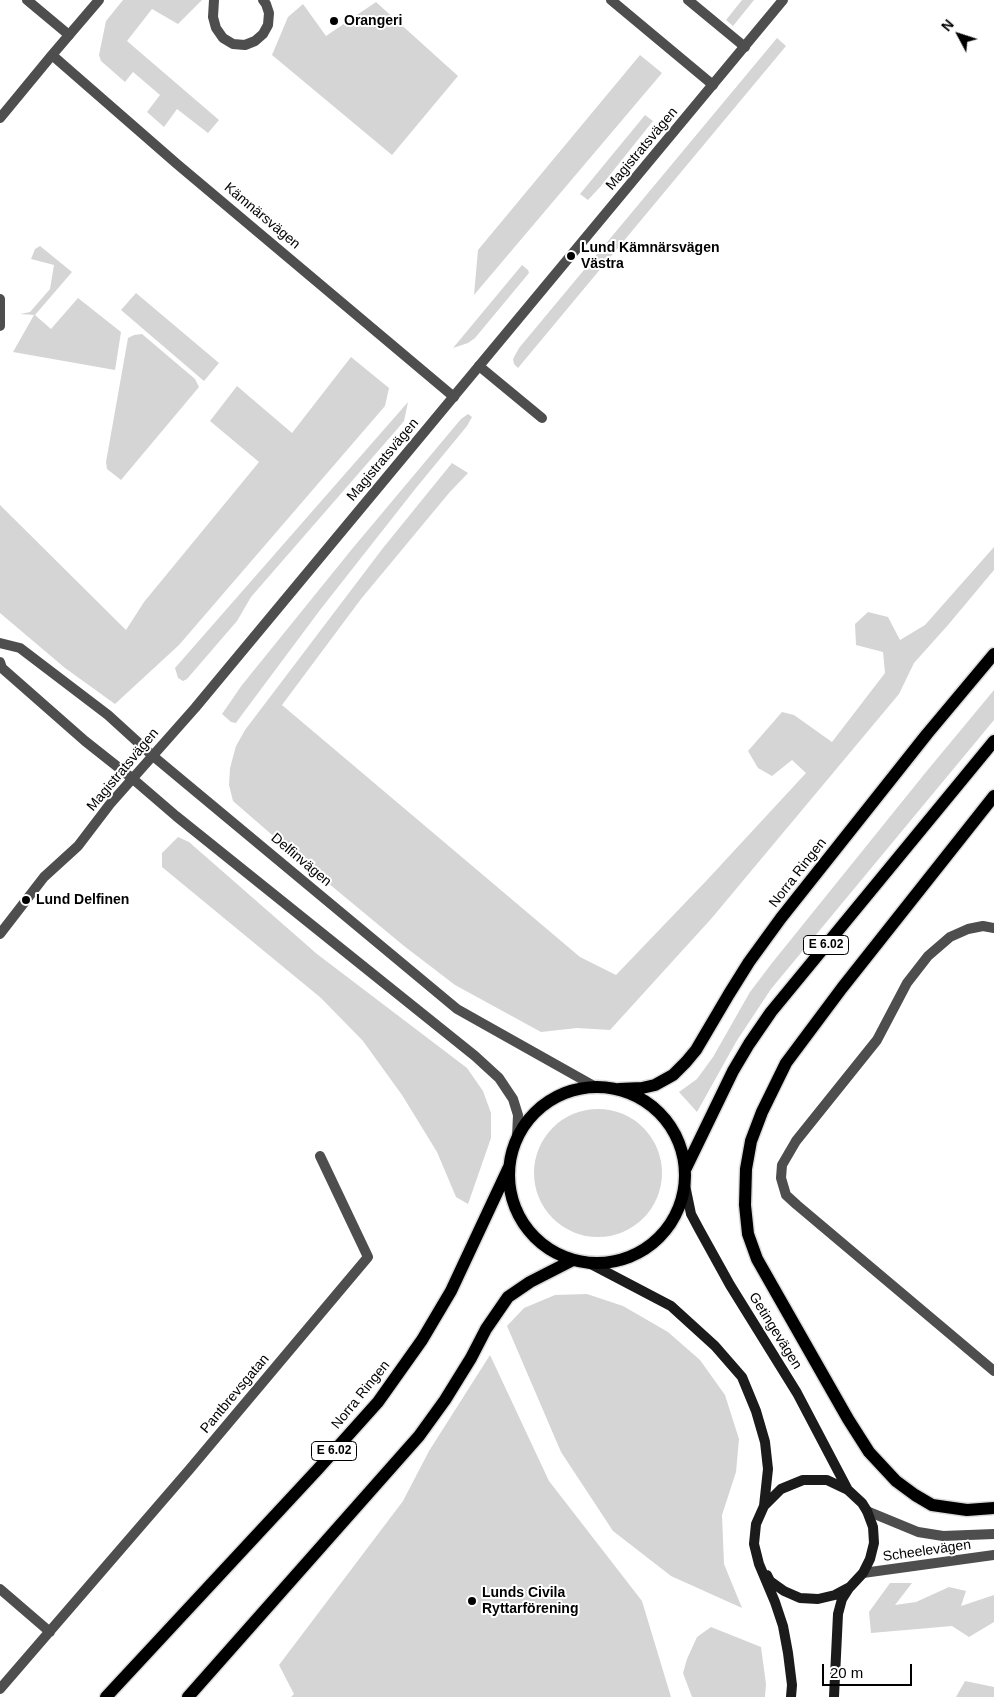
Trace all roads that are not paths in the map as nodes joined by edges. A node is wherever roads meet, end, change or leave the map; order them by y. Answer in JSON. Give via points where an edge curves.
{"nodes":[{"id":1,"x":27,"y":0,"type":"edge"},
{"id":2,"x":99,"y":0,"type":"edge"},
{"id":3,"x":214,"y":0,"type":"edge"},
{"id":4,"x":263,"y":0,"type":"edge"},
{"id":5,"x":611,"y":0,"type":"edge"},
{"id":6,"x":688,"y":0,"type":"edge"},
{"id":7,"x":783,"y":0,"type":"edge"},
{"id":8,"x":69,"y":35,"type":"junction"},
{"id":9,"x":745,"y":47,"type":"junction"},
{"id":10,"x":52,"y":55,"type":"junction"},
{"id":11,"x":713,"y":85,"type":"junction"},
{"id":12,"x":0,"y":118,"type":"edge"},
{"id":13,"x":0,"y":299,"type":"edge"},
{"id":14,"x":0,"y":326,"type":"edge"},
{"id":15,"x":480,"y":366,"type":"junction"},
{"id":16,"x":454,"y":397,"type":"junction"},
{"id":17,"x":542,"y":418,"type":"dead end"},
{"id":18,"x":0,"y":643,"type":"edge"},
{"id":19,"x":994,"y":654,"type":"edge"},
{"id":20,"x":0,"y":662,"type":"edge"},
{"id":21,"x":994,"y":741,"type":"edge"},
{"id":22,"x":153,"y":756,"type":"junction"},
{"id":23,"x":133,"y":779,"type":"junction"},
{"id":24,"x":994,"y":796,"type":"edge"},
{"id":25,"x":994,"y":928,"type":"edge"},
{"id":26,"x":0,"y":934,"type":"edge"},
{"id":27,"x":594,"y":1086,"type":"junction"},
{"id":28,"x":619,"y":1089,"type":"junction"},
{"id":29,"x":517,"y":1137,"type":"junction"},
{"id":30,"x":320,"y":1156,"type":"dead end"},
{"id":31,"x":509,"y":1167,"type":"junction"},
{"id":32,"x":686,"y":1168,"type":"junction"},
{"id":33,"x":685,"y":1185,"type":"junction"},
{"id":34,"x":573,"y":1260,"type":"junction"},
{"id":35,"x":589,"y":1263,"type":"junction"},
{"id":36,"x":994,"y":1371,"type":"edge"},
{"id":37,"x":848,"y":1490,"type":"junction"},
{"id":38,"x":764,"y":1506,"type":"junction"},
{"id":39,"x":994,"y":1508,"type":"edge"},
{"id":40,"x":867,"y":1511,"type":"junction"},
{"id":41,"x":994,"y":1534,"type":"edge"},
{"id":42,"x":994,"y":1555,"type":"edge"},
{"id":43,"x":759,"y":1564,"type":"junction"},
{"id":44,"x":863,"y":1573,"type":"junction"},
{"id":45,"x":850,"y":1587,"type":"junction"},
{"id":46,"x":0,"y":1589,"type":"edge"},
{"id":47,"x":50,"y":1632,"type":"junction"},
{"id":48,"x":0,"y":1689,"type":"edge"},
{"id":49,"x":106,"y":1697,"type":"edge"},
{"id":50,"x":188,"y":1697,"type":"edge"},
{"id":51,"x":790,"y":1697,"type":"edge"},
{"id":52,"x":834,"y":1697,"type":"edge"}],
"edges":[{"from":1,"to":8,"type":"street"},
{"from":2,"to":8,"type":"street"},
{"from":3,"to":4,"type":"street","via":[[216,28],[233,44],[245,45],[263,34],[268,24],[269,14]]},
{"from":5,"to":11,"type":"street"},
{"from":6,"to":9,"type":"street"},
{"from":7,"to":9,"type":"street","name":"Magistratsvägen"},
{"from":8,"to":10,"type":"street"},
{"from":9,"to":11,"type":"street","name":"Magistratsvägen"},
{"from":10,"to":12,"type":"street"},
{"from":10,"to":16,"type":"street","name":"Kämnärsvägen"},
{"from":11,"to":15,"type":"street","name":"Magistratsvägen"},
{"from":13,"to":14,"type":"street"},
{"from":15,"to":16,"type":"street","name":"Magistratsvägen"},
{"from":15,"to":17,"type":"street"},
{"from":16,"to":22,"type":"street","name":"Magistratsvägen"},
{"from":18,"to":22,"type":"street","name":"Delfinvägen","via":[[20,648],[108,715]]},
{"from":19,"to":28,"type":"main road","name":"Norra Ringen","via":[[781,918],[686,1062],[673,1075],[655,1085]]},
{"from":20,"to":23,"type":"street","via":[[2,668],[22,686]]},
{"from":21,"to":32,"type":"main road","name":"Norra Ringen","number":"E 6.02","via":[[771,1012],[733,1071]]},
{"from":22,"to":23,"type":"street","name":"Magistratsvägen"},
{"from":22,"to":27,"type":"street","name":"Delfinvägen","via":[[457,1009]]},
{"from":23,"to":26,"type":"street","name":"Magistratsvägen","via":[[78,846],[44,877]]},
{"from":23,"to":29,"type":"street","via":[[500,1078],[518,1115]]},
{"from":24,"to":39,"type":"main road","via":[[786,1062],[751,1141],[745,1205],[748,1234],[757,1259],[869,1452],[896,1481],[932,1504],[966,1510]]},
{"from":25,"to":36,"type":"street","via":[[983,926],[956,935],[928,956],[907,983],[877,1040],[796,1141],[782,1165],[781,1178],[786,1195]]},
{"from":27,"to":28,"type":"main road","name":"Norra Ringen"},
{"from":27,"to":29,"type":"main road","name":"Norra Ringen","via":[[559,1095],[542,1106]]},
{"from":28,"to":32,"type":"main road","name":"Norra Ringen","via":[[636,1095],[659,1112],[677,1136]]},
{"from":29,"to":31,"type":"main road","name":"Norra Ringen"},
{"from":30,"to":47,"type":"street","name":"Pantbrevsgatan","via":[[368,1257]]},
{"from":31,"to":34,"type":"main road","name":"Norra Ringen","via":[[515,1207],[531,1234],[559,1255]]},
{"from":31,"to":49,"type":"main road","name":"Norra Ringen","number":"E 6.02","via":[[451,1291],[422,1340],[378,1402]]},
{"from":32,"to":33,"type":"main road","name":"Norra Ringen"},
{"from":33,"to":35,"type":"main road","name":"Norra Ringen","via":[[673,1221],[660,1238],[626,1259]]},
{"from":33,"to":37,"type":"main road","name":"Getingevägen","via":[[691,1214],[699,1229],[797,1393]]},
{"from":34,"to":35,"type":"main road","name":"Norra Ringen"},
{"from":34,"to":50,"type":"main road","via":[[508,1297],[419,1436]]},
{"from":35,"to":38,"type":"main road","name":"Getingevägen","via":[[671,1306],[742,1377],[765,1442],[768,1469]]},
{"from":37,"to":38,"type":"main road","name":"Getingevägen","via":[[826,1480],[803,1480],[781,1489]]},
{"from":37,"to":40,"type":"main road","name":"Getingevägen"},
{"from":38,"to":43,"type":"main road","name":"Getingevägen","via":[[756,1524],[754,1544]]},
{"from":40,"to":41,"type":"street","name":"Scheelevägen","via":[[918,1532],[943,1536]]},
{"from":40,"to":44,"type":"main road","name":"Getingevägen","via":[[874,1543]]},
{"from":42,"to":44,"type":"street","name":"Scheelevägen"},
{"from":43,"to":45,"type":"main road","name":"Getingevägen","via":[[770,1581],[800,1598],[818,1599]]},
{"from":43,"to":51,"type":"main road","name":"Getingevägen","via":[[783,1626],[792,1685]]},
{"from":44,"to":45,"type":"main road","name":"Getingevägen"},
{"from":45,"to":52,"type":"main road","name":"Getingevägen","via":[[838,1614]]},
{"from":46,"to":47,"type":"street"},
{"from":47,"to":48,"type":"street","name":"Pantbrevsgatan"}]}
